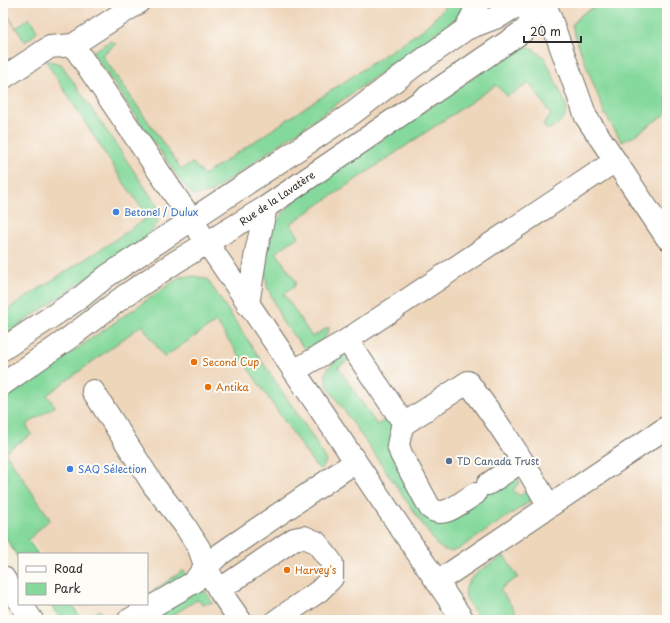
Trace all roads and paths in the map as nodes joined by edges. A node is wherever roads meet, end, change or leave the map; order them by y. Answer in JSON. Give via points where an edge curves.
{"nodes":[{"id":1,"x":138,"y":3,"type":"edge"},
{"id":2,"x":478,"y":3,"type":"edge"},
{"id":3,"x":537,"y":3,"type":"edge"},
{"id":4,"x":544,"y":3,"type":"edge"},
{"id":5,"x":466,"y":29,"type":"junction"},
{"id":6,"x":73,"y":46,"type":"junction"},
{"id":7,"x":3,"y":78,"type":"edge"},
{"id":8,"x":615,"y":161,"type":"junction"},
{"id":9,"x":266,"y":207,"type":"junction"},
{"id":10,"x":191,"y":221,"type":"junction"},
{"id":11,"x":667,"y":238,"type":"edge"},
{"id":12,"x":207,"y":243,"type":"junction"},
{"id":13,"x":248,"y":305,"type":"junction"},
{"id":14,"x":347,"y":340,"type":"junction"},
{"id":15,"x":3,"y":349,"type":"edge"},
{"id":16,"x":294,"y":371,"type":"junction"},
{"id":17,"x":3,"y":384,"type":"edge"},
{"id":18,"x":94,"y":391,"type":"dead end"},
{"id":19,"x":403,"y":422,"type":"junction"},
{"id":20,"x":667,"y":427,"type":"edge"},
{"id":21,"x":522,"y":461,"type":"junction"},
{"id":22,"x":355,"y":462,"type":"junction"},
{"id":23,"x":549,"y":506,"type":"junction"},
{"id":24,"x":207,"y":568,"type":"junction"},
{"id":25,"x":3,"y":577,"type":"edge"},
{"id":26,"x":437,"y":582,"type":"junction"},
{"id":27,"x":219,"y":590,"type":"junction"},
{"id":28,"x":18,"y":600,"type":"edge"},
{"id":29,"x":22,"y":605,"type":"edge"},
{"id":30,"x":32,"y":620,"type":"edge"},
{"id":31,"x":130,"y":620,"type":"edge"},
{"id":32,"x":240,"y":620,"type":"edge"},
{"id":33,"x":277,"y":620,"type":"edge"},
{"id":34,"x":463,"y":620,"type":"edge"}],
"edges":[{"from":1,"to":6,"type":"street"},
{"from":2,"to":5,"type":"street"},
{"from":3,"to":5,"type":"street","via":[[513,8],[500,16]]},
{"from":4,"to":8,"type":"street","via":[[586,117]]},
{"from":4,"to":9,"type":"street","name":"Rue de la Lavatère","via":[[526,29]]},
{"from":5,"to":10,"type":"street","via":[[353,113]]},
{"from":6,"to":7,"type":"street","via":[[50,47]]},
{"from":6,"to":10,"type":"street"},
{"from":8,"to":11,"type":"street"},
{"from":8,"to":14,"type":"street"},
{"from":9,"to":12,"type":"street","name":"Rue de la Lavatère"},
{"from":9,"to":13,"type":"street"},
{"from":10,"to":12,"type":"street"},
{"from":10,"to":15,"type":"street"},
{"from":12,"to":13,"type":"street"},
{"from":12,"to":17,"type":"street","name":"Rue de la Lavatère","via":[[123,297]]},
{"from":13,"to":16,"type":"street"},
{"from":14,"to":16,"type":"street"},
{"from":14,"to":19,"type":"street"},
{"from":16,"to":22,"type":"street"},
{"from":18,"to":24,"type":"street","via":[[154,486],[184,524],[199,548]]},
{"from":19,"to":21,"type":"street","via":[[407,422],[468,382],[499,423]]},
{"from":19,"to":21,"type":"street","via":[[398,445],[401,454],[430,508],[438,512],[446,511]]},
{"from":20,"to":23,"type":"street"},
{"from":21,"to":23,"type":"street"},
{"from":22,"to":24,"type":"street","via":[[219,555]]},
{"from":22,"to":26,"type":"street"},
{"from":23,"to":26,"type":"street"},
{"from":24,"to":27,"type":"street"},
{"from":24,"to":31,"type":"street","via":[[194,582]]},
{"from":25,"to":28,"type":"street"},
{"from":26,"to":34,"type":"street"},
{"from":27,"to":32,"type":"street"},
{"from":27,"to":33,"type":"street","via":[[294,539],[310,538],[332,563],[332,578],[319,591]]},
{"from":29,"to":30,"type":"street"}]}
